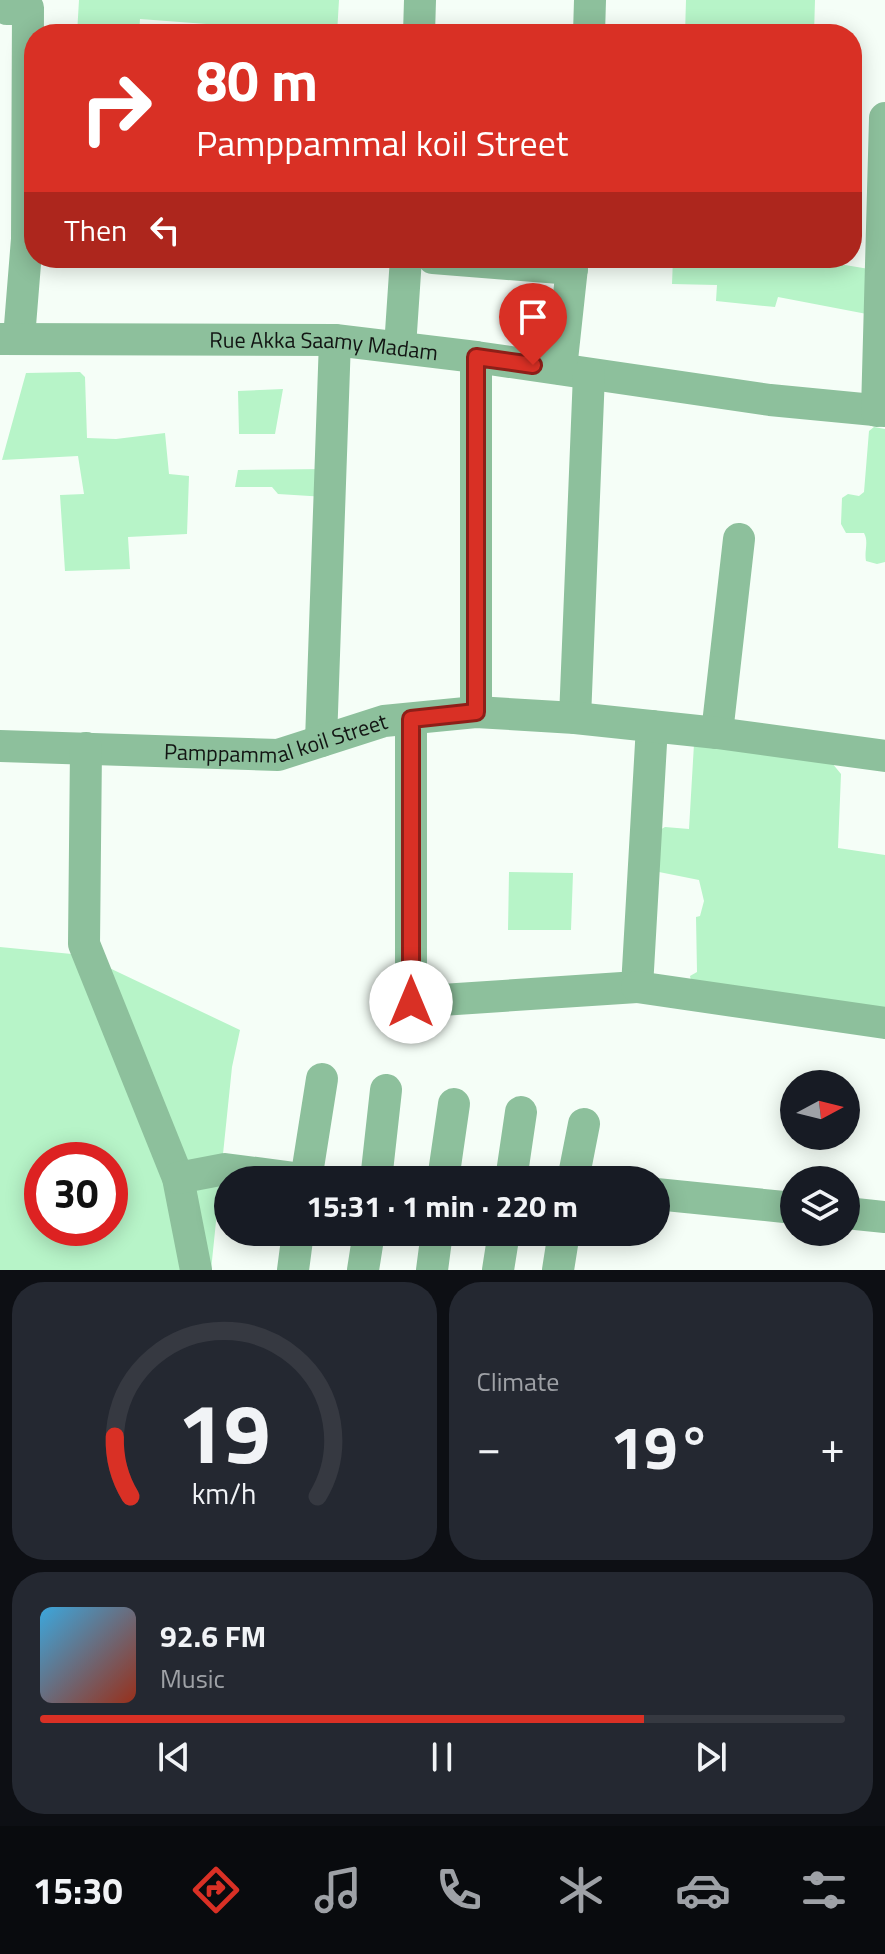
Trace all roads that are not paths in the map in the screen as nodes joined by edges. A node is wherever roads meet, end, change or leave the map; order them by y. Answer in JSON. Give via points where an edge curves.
{"nodes":[{"id":1,"x":7,"y":0,"type":"edge"},
{"id":2,"x":420,"y":0,"type":"edge"},
{"id":3,"x":590,"y":0,"type":"edge"},
{"id":4,"x":28,"y":24,"type":"edge"},
{"id":5,"x":419,"y":24,"type":"edge"},
{"id":6,"x":589,"y":24,"type":"edge"},
{"id":7,"x":885,"y":118,"type":"edge"},
{"id":8,"x":24,"y":152,"type":"edge"},
{"id":9,"x":14,"y":177,"type":"edge"},
{"id":10,"x":24,"y":216,"type":"edge"},
{"id":11,"x":883,"y":228,"type":"edge"},
{"id":12,"x":24,"y":268,"type":"edge"},
{"id":13,"x":405,"y":268,"type":"edge"},
{"id":14,"x":572,"y":268,"type":"edge"},
{"id":15,"x":10,"y":339,"type":"edge"},
{"id":16,"x":335,"y":340,"type":"junction"},
{"id":17,"x":400,"y":347,"type":"junction"},
{"id":18,"x":476,"y":357,"type":"junction"},
{"id":19,"x":575,"y":372,"type":"junction"},
{"id":20,"x":881,"y":411,"type":"edge"},
{"id":21,"x":739,"y":539,"type":"dead end"},
{"id":22,"x":476,"y":712,"type":"junction"},
{"id":23,"x":575,"y":718,"type":"junction"},
{"id":24,"x":411,"y":719,"type":"junction"},
{"id":25,"x":652,"y":726,"type":"junction"},
{"id":26,"x":717,"y":733,"type":"junction"},
{"id":27,"x":321,"y":741,"type":"junction"},
{"id":28,"x":0,"y":746,"type":"edge"},
{"id":29,"x":86,"y":748,"type":"junction"},
{"id":30,"x":885,"y":756,"type":"edge"},
{"id":31,"x":637,"y":987,"type":"junction"},
{"id":32,"x":885,"y":1023,"type":"edge"},
{"id":33,"x":322,"y":1079,"type":"dead end"},
{"id":34,"x":386,"y":1090,"type":"dead end"},
{"id":35,"x":454,"y":1104,"type":"dead end"},
{"id":36,"x":521,"y":1112,"type":"dead end"},
{"id":37,"x":584,"y":1124,"type":"dead end"},
{"id":38,"x":309,"y":1166,"type":"edge"},
{"id":39,"x":378,"y":1166,"type":"edge"},
{"id":40,"x":445,"y":1166,"type":"edge"},
{"id":41,"x":513,"y":1166,"type":"edge"},
{"id":42,"x":576,"y":1166,"type":"edge"},
{"id":43,"x":214,"y":1171,"type":"edge"},
{"id":44,"x":178,"y":1178,"type":"junction"},
{"id":45,"x":670,"y":1195,"type":"edge"},
{"id":46,"x":780,"y":1207,"type":"edge"},
{"id":47,"x":860,"y":1214,"type":"edge"},
{"id":48,"x":885,"y":1217,"type":"edge"},
{"id":49,"x":296,"y":1246,"type":"edge"},
{"id":50,"x":367,"y":1246,"type":"edge"},
{"id":51,"x":435,"y":1246,"type":"edge"},
{"id":52,"x":502,"y":1246,"type":"edge"},
{"id":53,"x":562,"y":1246,"type":"edge"},
{"id":54,"x":196,"y":1270,"type":"edge"},
{"id":55,"x":293,"y":1270,"type":"edge"},
{"id":56,"x":363,"y":1270,"type":"edge"},
{"id":57,"x":432,"y":1270,"type":"edge"},
{"id":58,"x":498,"y":1270,"type":"edge"},
{"id":59,"x":558,"y":1270,"type":"edge"}],
"edges":[{"from":1,"to":4,"type":"street","via":[[7,9],[28,8]]},
{"from":2,"to":5,"type":"street"},
{"from":3,"to":6,"type":"street"},
{"from":7,"to":11,"type":"street"},
{"from":8,"to":9,"type":"street"},
{"from":9,"to":10,"type":"street"},
{"from":11,"to":20,"type":"street"},
{"from":12,"to":15,"type":"street"},
{"from":13,"to":17,"type":"street"},
{"from":14,"to":19,"type":"street"},
{"from":15,"to":16,"type":"street","name":"Rue Akka Saamy Madam"},
{"from":16,"to":17,"type":"street","name":"Rue Akka Saamy Madam"},
{"from":16,"to":27,"type":"street"},
{"from":17,"to":18,"type":"street","name":"Rue Akka Saamy Madam"},
{"from":18,"to":19,"type":"street","name":"Rue Akka Saamy Madam"},
{"from":18,"to":22,"type":"street"},
{"from":19,"to":20,"type":"street","name":"Rue Akka Saamy Madam"},
{"from":19,"to":23,"type":"street"},
{"from":21,"to":26,"type":"street"},
{"from":22,"to":23,"type":"street","name":"Pamppammal koil Street"},
{"from":22,"to":24,"type":"street","name":"Pamppammal koil Street"},
{"from":23,"to":25,"type":"street","name":"Pamppammal koil Street"},
{"from":24,"to":27,"type":"street","name":"Pamppammal koil Street","via":[[384,721]]},
{"from":24,"to":31,"type":"street","via":[[411,1002]]},
{"from":25,"to":26,"type":"street","name":"Pamppammal koil Street"},
{"from":25,"to":31,"type":"street"},
{"from":26,"to":30,"type":"street","name":"Pamppammal koil Street"},
{"from":27,"to":29,"type":"street","name":"Pamppammal koil Street","via":[[278,755]]},
{"from":28,"to":29,"type":"street","name":"Pamppammal koil Street"},
{"from":29,"to":44,"type":"street","via":[[84,944]]},
{"from":31,"to":32,"type":"street"},
{"from":33,"to":38,"type":"street"},
{"from":34,"to":39,"type":"street"},
{"from":35,"to":40,"type":"street"},
{"from":36,"to":41,"type":"street"},
{"from":37,"to":42,"type":"street"},
{"from":43,"to":44,"type":"street"},
{"from":44,"to":54,"type":"street"},
{"from":45,"to":46,"type":"street"},
{"from":47,"to":48,"type":"street"},
{"from":49,"to":55,"type":"street"},
{"from":50,"to":56,"type":"street"},
{"from":51,"to":57,"type":"street"},
{"from":52,"to":58,"type":"street"},
{"from":53,"to":59,"type":"street"}]}
